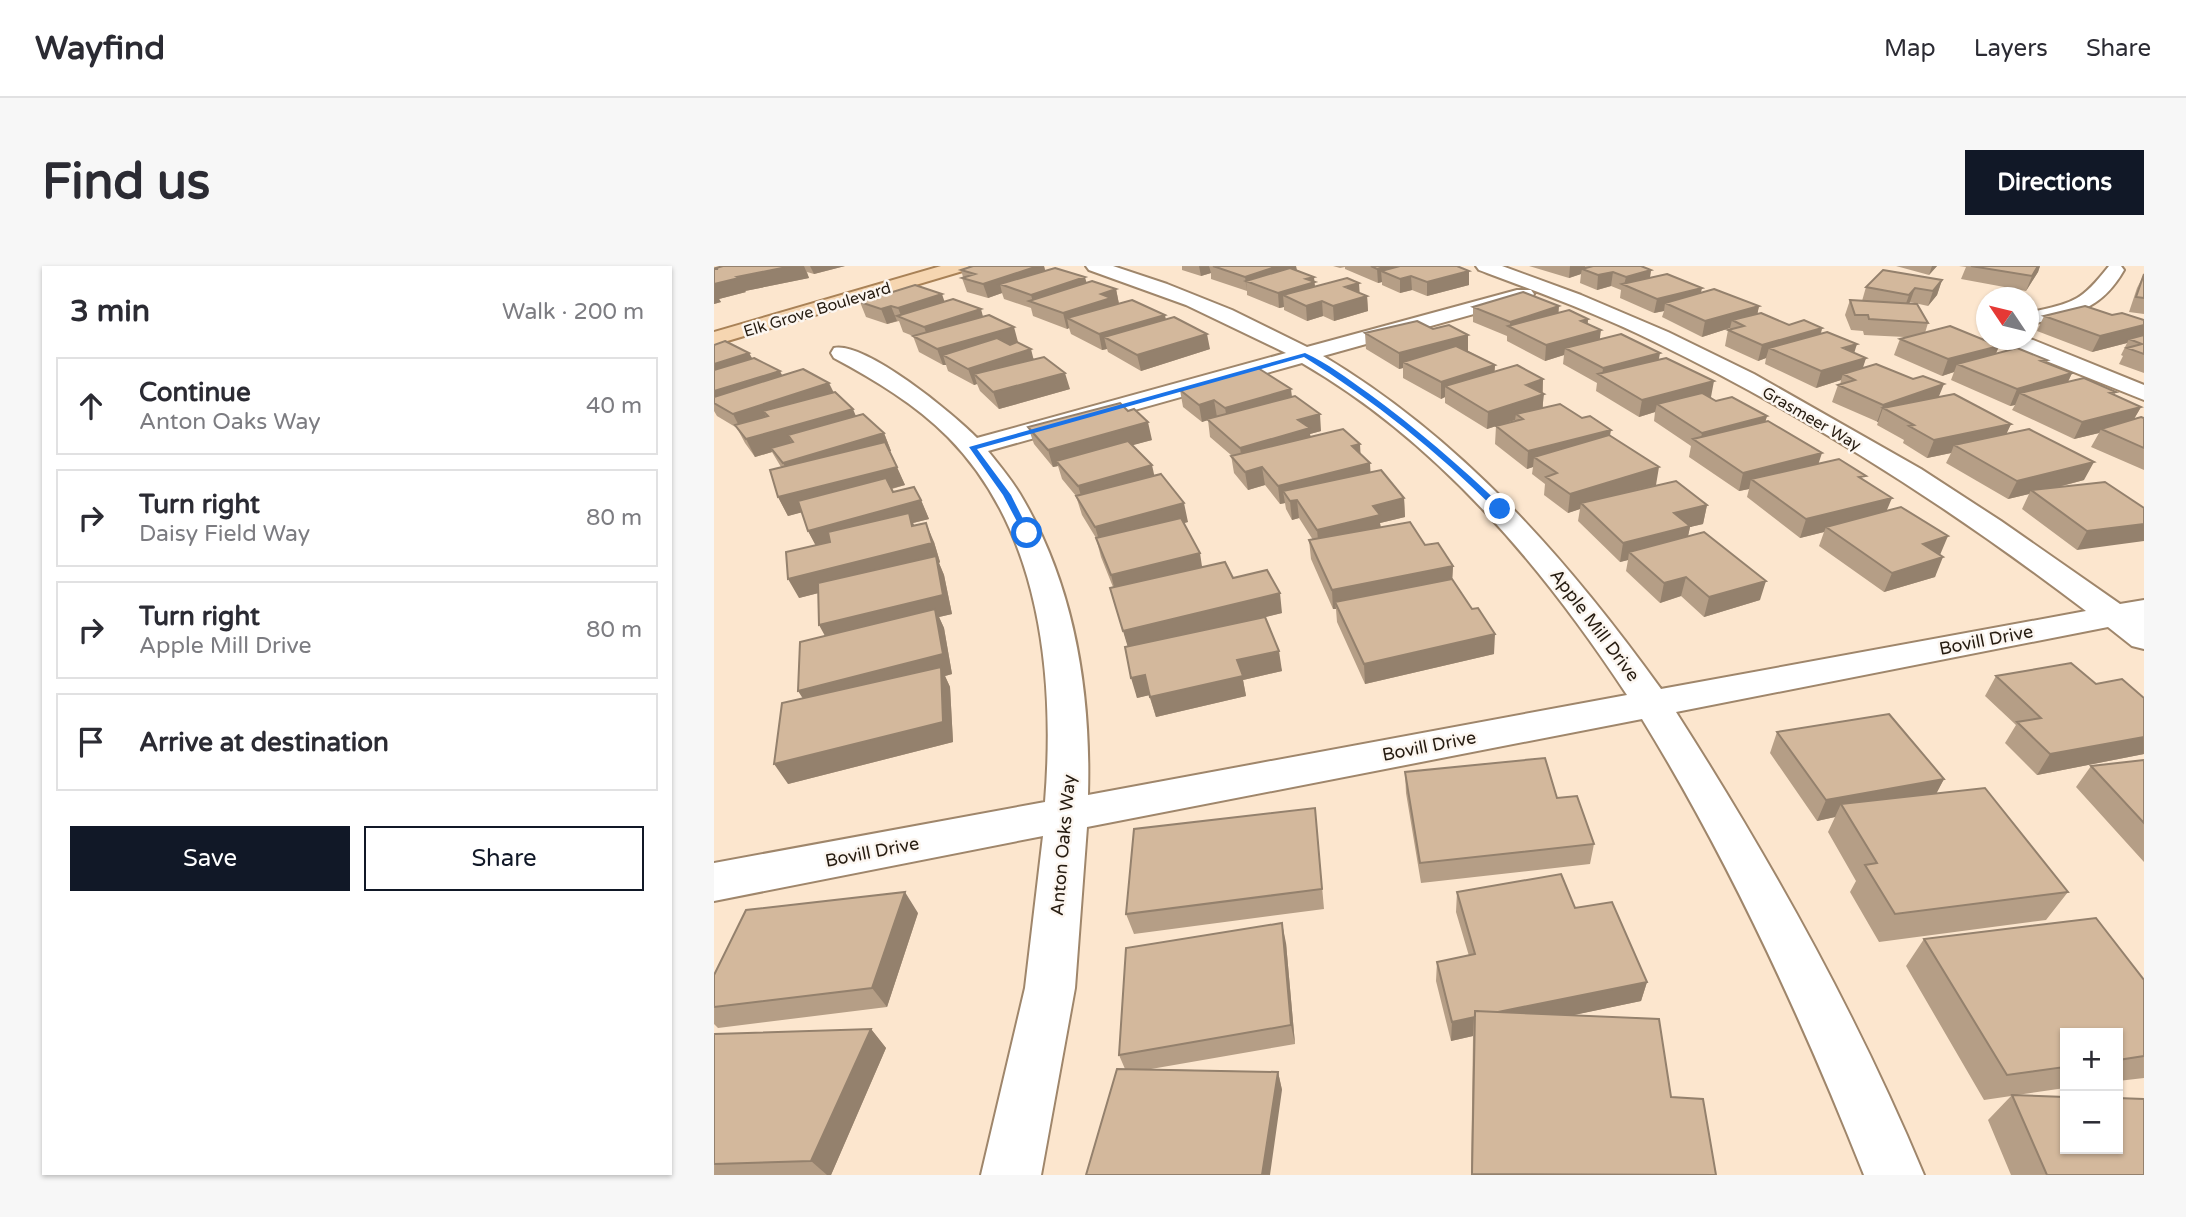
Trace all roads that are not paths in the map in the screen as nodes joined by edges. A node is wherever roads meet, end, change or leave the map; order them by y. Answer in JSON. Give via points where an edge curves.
{"nodes":[{"id":1,"x":926,"y":266,"type":"edge"},
{"id":2,"x":960,"y":266,"type":"edge"},
{"id":3,"x":1095,"y":266,"type":"edge"},
{"id":4,"x":1485,"y":266,"type":"edge"},
{"id":5,"x":2090,"y":266,"type":"edge"},
{"id":6,"x":1546,"y":288,"type":"junction"},
{"id":7,"x":2039,"y":316,"type":"edge"},
{"id":8,"x":714,"y":328,"type":"edge"},
{"id":9,"x":714,"y":339,"type":"edge"},
{"id":10,"x":2039,"y":350,"type":"edge"},
{"id":11,"x":842,"y":353,"type":"dead end"},
{"id":12,"x":1305,"y":355,"type":"junction"},
{"id":13,"x":2144,"y":393,"type":"edge"},
{"id":14,"x":972,"y":447,"type":"junction"},
{"id":15,"x":2134,"y":621,"type":"edge"},
{"id":16,"x":1653,"y":703,"type":"junction"},
{"id":17,"x":1068,"y":815,"type":"junction"},
{"id":18,"x":714,"y":882,"type":"edge"},
{"id":19,"x":1011,"y":1175,"type":"edge"},
{"id":20,"x":1894,"y":1175,"type":"edge"}],
"edges":[{"from":1,"to":8,"type":"main road","name":"Elk Grove Boulevard"},
{"from":2,"to":9,"type":"main road","name":"Elk Grove Boulevard"},
{"from":3,"to":12,"type":"street","name":"Apple Mill Drive","via":[[1207,306]]},
{"from":4,"to":6,"type":"street","name":"Grasmeer Way"},
{"from":5,"to":7,"type":"street","via":[[2124,272],[2099,295]]},
{"from":6,"to":12,"type":"street"},
{"from":6,"to":15,"type":"street","name":"Grasmeer Way","via":[[1674,344],[1783,400],[1878,455]]},
{"from":10,"to":13,"type":"street"},
{"from":11,"to":14,"type":"street","name":"Anton Oaks Way","via":[[919,398]]},
{"from":12,"to":14,"type":"street"},
{"from":12,"to":16,"type":"street","name":"Apple Mill Drive","via":[[1410,427],[1500,509],[1573,592]]},
{"from":14,"to":17,"type":"street","name":"Anton Oaks Way","via":[[1007,495],[1027,533],[1051,604],[1066,694]]},
{"from":15,"to":16,"type":"street","name":"Bovill Drive"},
{"from":16,"to":17,"type":"street","name":"Bovill Drive"},
{"from":16,"to":20,"type":"street","name":"Apple Mill Drive","via":[[1744,857],[1856,1085]]},
{"from":17,"to":18,"type":"street","name":"Bovill Drive"},
{"from":17,"to":19,"type":"street","name":"Anton Oaks Way","via":[[1050,987]]}]}
